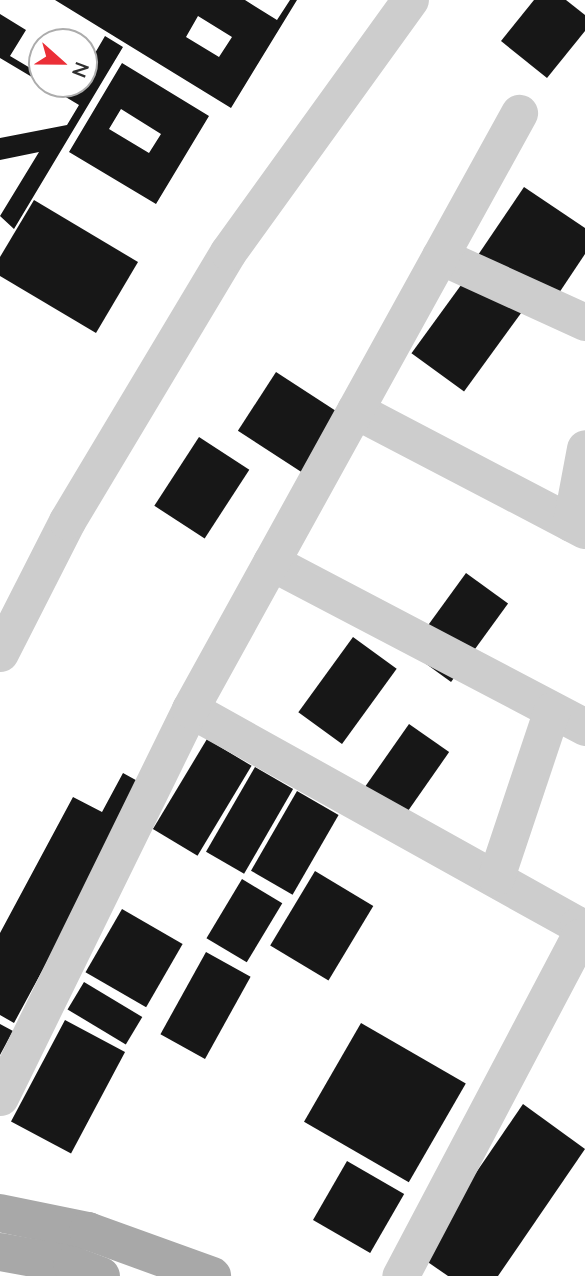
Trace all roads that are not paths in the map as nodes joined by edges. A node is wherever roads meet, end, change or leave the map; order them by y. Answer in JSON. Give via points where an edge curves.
{"nodes":[{"id":1,"x":410,"y":0,"type":"edge"},
{"id":2,"x":519,"y":113,"type":"dead end"},
{"id":3,"x":440,"y":256,"type":"junction"},
{"id":4,"x":585,"y":322,"type":"edge"},
{"id":5,"x":355,"y":410,"type":"junction"},
{"id":6,"x":585,"y":448,"type":"edge"},
{"id":7,"x":578,"y":527,"type":"edge"},
{"id":8,"x":271,"y":562,"type":"junction"},
{"id":9,"x":0,"y":653,"type":"edge"},
{"id":10,"x":190,"y":709,"type":"junction"},
{"id":11,"x":552,"y":710,"type":"junction"},
{"id":12,"x":585,"y":727,"type":"edge"},
{"id":13,"x":496,"y":877,"type":"junction"},
{"id":14,"x":0,"y":1097,"type":"edge"},
{"id":15,"x":0,"y":1213,"type":"edge"},
{"id":16,"x":0,"y":1252,"type":"edge"},
{"id":17,"x":101,"y":1276,"type":"edge"},
{"id":18,"x":212,"y":1276,"type":"edge"},
{"id":19,"x":400,"y":1276,"type":"edge"}],
"edges":[{"from":1,"to":9,"type":"street","via":[[228,252],[67,521]]},
{"from":2,"to":3,"type":"street"},
{"from":3,"to":4,"type":"street"},
{"from":3,"to":5,"type":"street"},
{"from":5,"to":7,"type":"street"},
{"from":5,"to":8,"type":"street"},
{"from":6,"to":7,"type":"street"},
{"from":8,"to":10,"type":"street"},
{"from":8,"to":11,"type":"street"},
{"from":10,"to":13,"type":"street"},
{"from":10,"to":14,"type":"street"},
{"from":11,"to":12,"type":"street"},
{"from":11,"to":13,"type":"street"},
{"from":13,"to":19,"type":"street","via":[[570,918],[578,925],[579,937]]},
{"from":15,"to":18,"type":"main road","via":[[88,1231]]},
{"from":16,"to":17,"type":"main road","via":[[72,1265]]}]}
